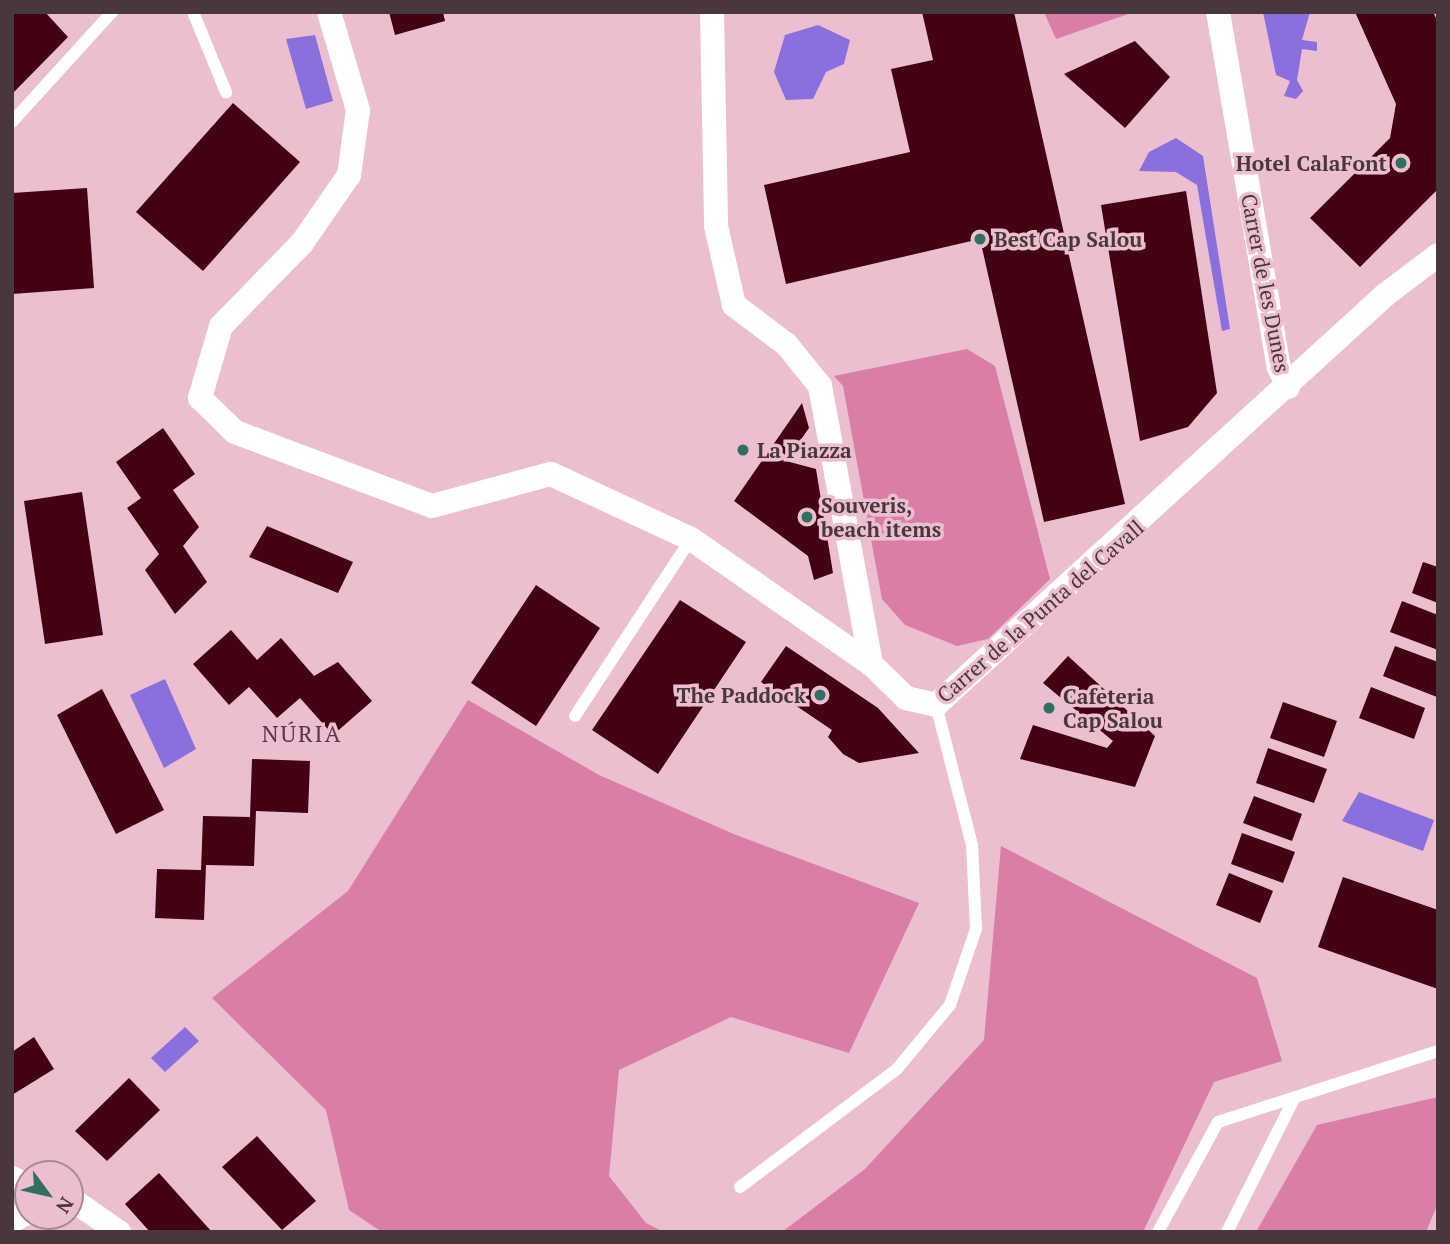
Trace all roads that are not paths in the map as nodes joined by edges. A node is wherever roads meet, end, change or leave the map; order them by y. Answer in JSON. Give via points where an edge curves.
{"nodes":[{"id":1,"x":112,"y":12,"type":"edge"},
{"id":2,"x":193,"y":12,"type":"edge"},
{"id":3,"x":329,"y":12,"type":"edge"},
{"id":4,"x":712,"y":12,"type":"edge"},
{"id":5,"x":1217,"y":12,"type":"edge"},
{"id":6,"x":226,"y":92,"type":"dead end"},
{"id":7,"x":12,"y":122,"type":"edge"},
{"id":8,"x":1438,"y":255,"type":"edge"},
{"id":9,"x":1288,"y":387,"type":"junction"},
{"id":10,"x":691,"y":539,"type":"junction"},
{"id":11,"x":871,"y":664,"type":"junction"},
{"id":12,"x":936,"y":705,"type":"junction"},
{"id":13,"x":575,"y":716,"type":"dead end"},
{"id":14,"x":1438,"y":1051,"type":"edge"},
{"id":15,"x":1295,"y":1097,"type":"junction"},
{"id":16,"x":740,"y":1187,"type":"dead end"},
{"id":17,"x":84,"y":1208,"type":"edge"},
{"id":18,"x":119,"y":1232,"type":"edge"},
{"id":19,"x":1158,"y":1232,"type":"edge"},
{"id":20,"x":1227,"y":1232,"type":"edge"}],
"edges":[{"from":1,"to":7,"type":"lane"},
{"from":2,"to":6,"type":"lane"},
{"from":3,"to":10,"type":"street","name":"Carrer de la Punta del Cavall","via":[[358,110],[349,175],[302,243],[220,326],[200,398],[235,432],[432,506],[551,474]]},
{"from":4,"to":11,"type":"street","via":[[716,226],[734,305],[787,345],[820,386]]},
{"from":5,"to":9,"type":"street","name":"Carrer de les Dunes","via":[[1279,367]]},
{"from":8,"to":9,"type":"street","name":"Carrer de la Punta del Cavall"},
{"from":9,"to":12,"type":"street","name":"Carrer de la Punta del Cavall"},
{"from":10,"to":11,"type":"street","name":"Carrer de la Punta del Cavall"},
{"from":10,"to":13,"type":"lane"},
{"from":11,"to":12,"type":"street","name":"Carrer de la Punta del Cavall","via":[[906,698]]},
{"from":12,"to":16,"type":"lane","via":[[972,845],[976,929],[950,1005],[897,1069]]},
{"from":14,"to":15,"type":"lane"},
{"from":15,"to":19,"type":"lane","via":[[1218,1122]]},
{"from":15,"to":20,"type":"lane"},
{"from":17,"to":18,"type":"street"}]}
